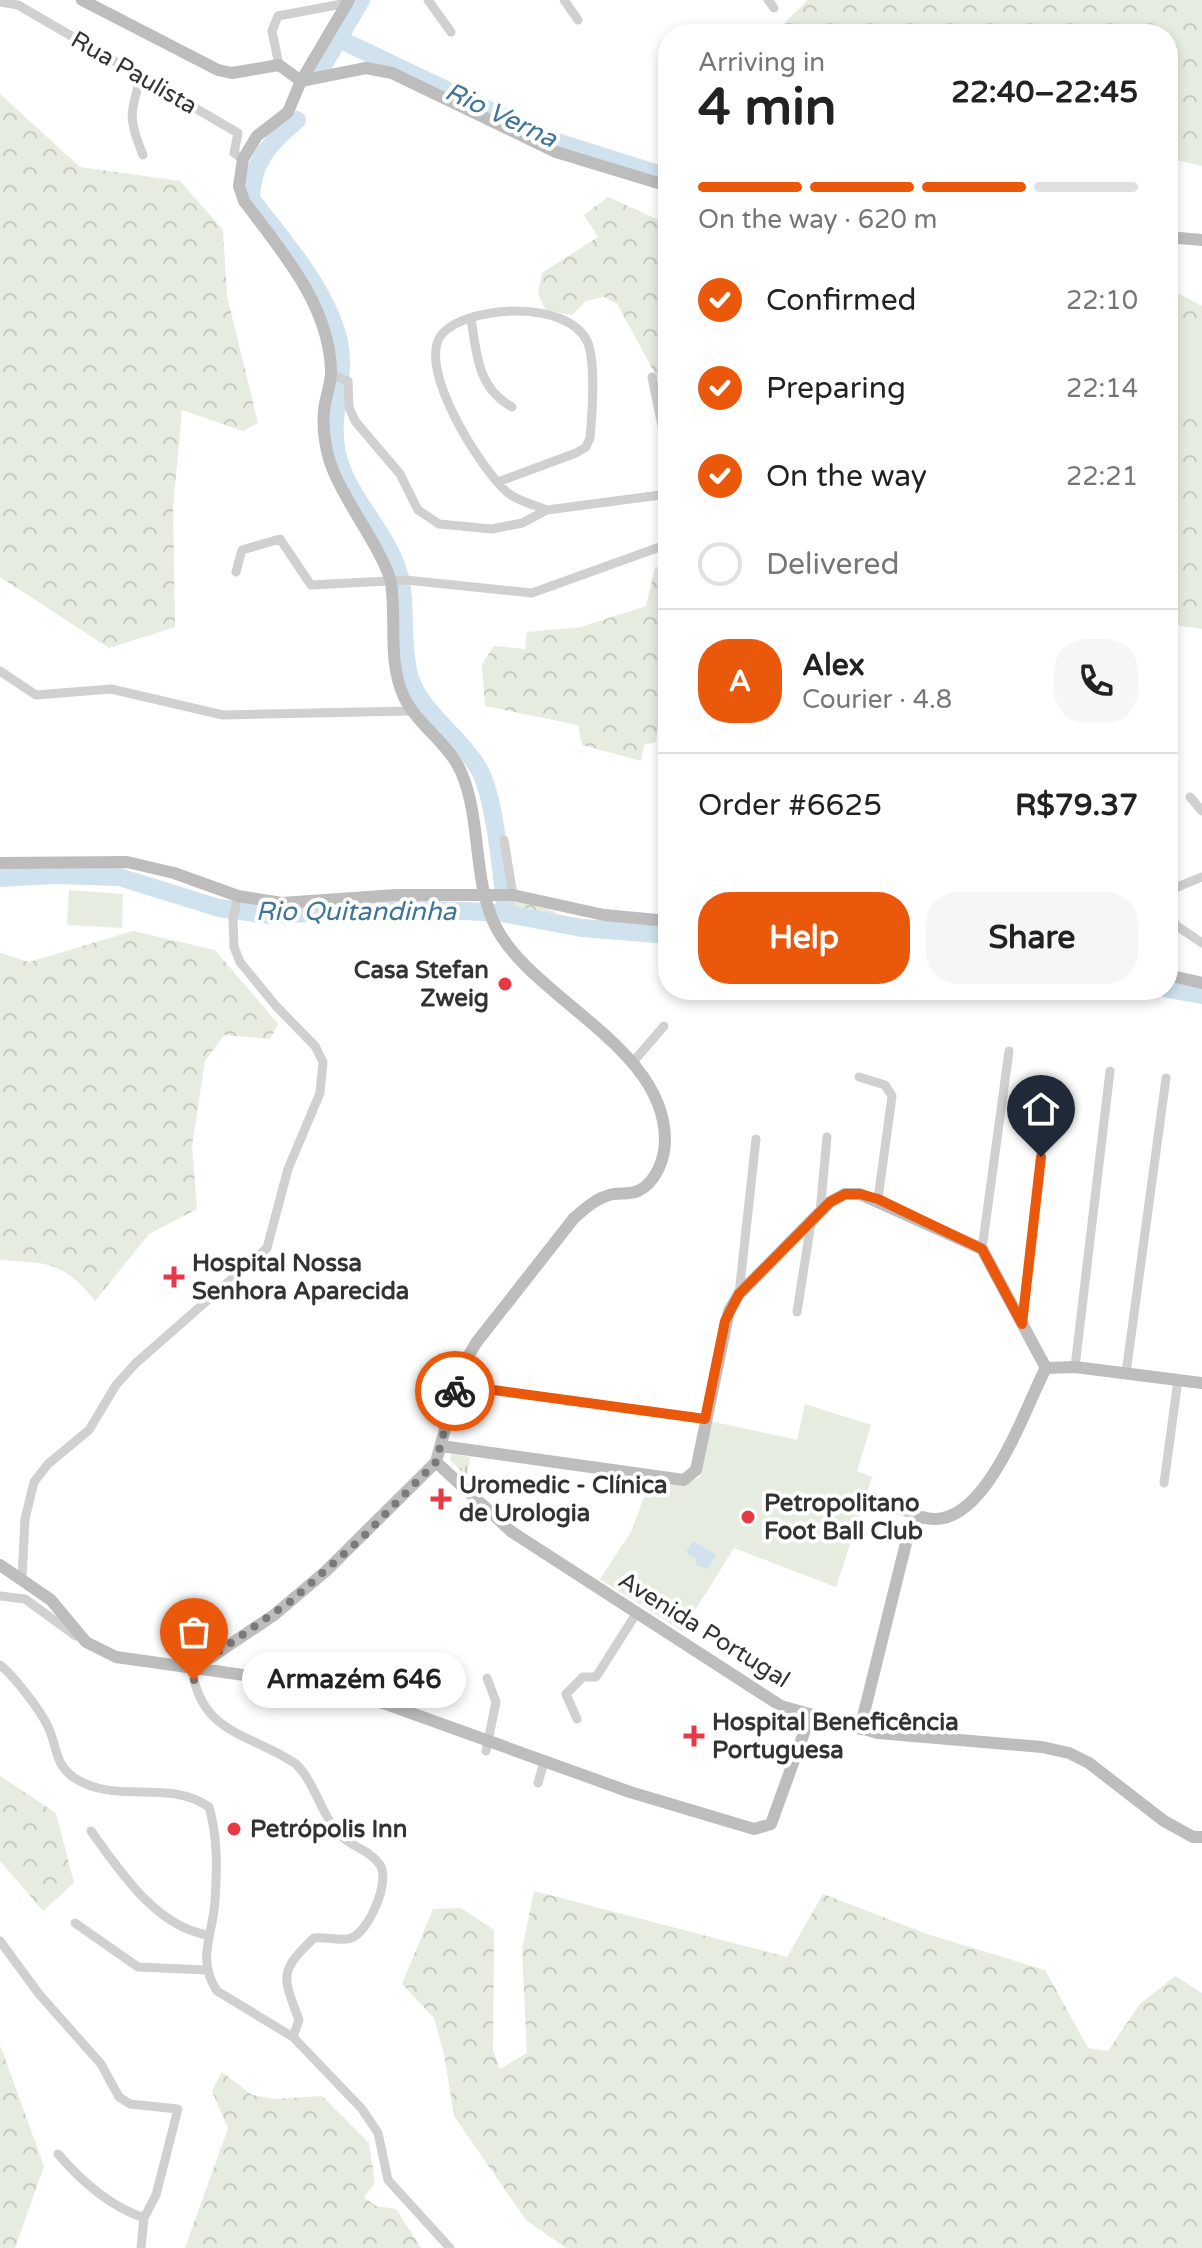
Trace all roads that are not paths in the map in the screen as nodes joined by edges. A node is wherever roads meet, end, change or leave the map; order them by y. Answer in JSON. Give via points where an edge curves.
{"nodes":[{"id":1,"x":82,"y":0,"type":"edge"},
{"id":2,"x":428,"y":0,"type":"edge"},
{"id":3,"x":564,"y":0,"type":"edge"},
{"id":4,"x":0,"y":2,"type":"edge"},
{"id":5,"x":348,"y":2,"type":"edge"},
{"id":6,"x":578,"y":20,"type":"dead end"},
{"id":7,"x":451,"y":32,"type":"dead end"},
{"id":8,"x":279,"y":65,"type":"junction"},
{"id":9,"x":141,"y":78,"type":"junction"},
{"id":10,"x":301,"y":81,"type":"junction"},
{"id":11,"x":143,"y":155,"type":"dead end"},
{"id":12,"x":243,"y":159,"type":"junction"},
{"id":13,"x":658,"y":183,"type":"edge"},
{"id":14,"x":1178,"y":238,"type":"edge"},
{"id":15,"x":1202,"y":240,"type":"edge"},
{"id":16,"x":471,"y":319,"type":"junction"},
{"id":17,"x":338,"y":376,"type":"junction"},
{"id":18,"x":652,"y":377,"type":"dead end"},
{"id":19,"x":658,"y":406,"type":"edge"},
{"id":20,"x":512,"y":407,"type":"dead end"},
{"id":21,"x":498,"y":482,"type":"junction"},
{"id":22,"x":658,"y":495,"type":"edge"},
{"id":23,"x":547,"y":510,"type":"junction"},
{"id":24,"x":658,"y":548,"type":"edge"},
{"id":25,"x":236,"y":572,"type":"dead end"},
{"id":26,"x":391,"y":582,"type":"junction"},
{"id":27,"x":0,"y":671,"type":"edge"},
{"id":28,"x":411,"y":711,"type":"junction"},
{"id":29,"x":1190,"y":797,"type":"dead end"},
{"id":30,"x":1202,"y":811,"type":"edge"},
{"id":31,"x":504,"y":840,"type":"dead end"},
{"id":32,"x":0,"y":863,"type":"edge"},
{"id":33,"x":1202,"y":877,"type":"edge"},
{"id":34,"x":1178,"y":887,"type":"edge"},
{"id":35,"x":484,"y":894,"type":"junction"},
{"id":36,"x":513,"y":895,"type":"junction"},
{"id":37,"x":238,"y":896,"type":"junction"},
{"id":38,"x":658,"y":920,"type":"edge"},
{"id":39,"x":1178,"y":927,"type":"edge"},
{"id":40,"x":1202,"y":943,"type":"edge"},
{"id":41,"x":1178,"y":976,"type":"edge"},
{"id":42,"x":1201,"y":979,"type":"edge"},
{"id":43,"x":664,"y":1026,"type":"dead end"},
{"id":44,"x":1009,"y":1051,"type":"dead end"},
{"id":45,"x":633,"y":1062,"type":"junction"},
{"id":46,"x":1110,"y":1071,"type":"dead end"},
{"id":47,"x":859,"y":1077,"type":"dead end"},
{"id":48,"x":1166,"y":1078,"type":"dead end"},
{"id":49,"x":1044,"y":1129,"type":"dead end"},
{"id":50,"x":827,"y":1137,"type":"dead end"},
{"id":51,"x":756,"y":1139,"type":"dead end"},
{"id":52,"x":878,"y":1199,"type":"junction"},
{"id":53,"x":815,"y":1219,"type":"junction"},
{"id":54,"x":982,"y":1249,"type":"junction"},
{"id":55,"x":739,"y":1294,"type":"junction"},
{"id":56,"x":797,"y":1312,"type":"dead end"},
{"id":57,"x":1022,"y":1324,"type":"junction"},
{"id":58,"x":1075,"y":1367,"type":"junction"},
{"id":59,"x":1046,"y":1368,"type":"junction"},
{"id":60,"x":1126,"y":1373,"type":"junction"},
{"id":61,"x":1178,"y":1380,"type":"junction"},
{"id":62,"x":1202,"y":1383,"type":"edge"},
{"id":63,"x":457,"y":1385,"type":"junction"},
{"id":64,"x":705,"y":1419,"type":"junction"},
{"id":65,"x":441,"y":1446,"type":"junction"},
{"id":66,"x":436,"y":1462,"type":"junction"},
{"id":67,"x":1164,"y":1483,"type":"dead end"},
{"id":68,"x":878,"y":1504,"type":"dead end"},
{"id":69,"x":922,"y":1517,"type":"junction"},
{"id":70,"x":0,"y":1565,"type":"edge"},
{"id":71,"x":22,"y":1579,"type":"junction"},
{"id":72,"x":0,"y":1596,"type":"edge"},
{"id":73,"x":636,"y":1614,"type":"junction"},
{"id":74,"x":86,"y":1642,"type":"junction"},
{"id":75,"x":0,"y":1665,"type":"edge"},
{"id":76,"x":192,"y":1670,"type":"junction"},
{"id":77,"x":487,"y":1678,"type":"dead end"},
{"id":78,"x":810,"y":1716,"type":"junction"},
{"id":79,"x":577,"y":1719,"type":"dead end"},
{"id":80,"x":860,"y":1729,"type":"junction"},
{"id":81,"x":488,"y":1747,"type":"junction"},
{"id":82,"x":544,"y":1762,"type":"junction"},
{"id":83,"x":538,"y":1783,"type":"dead end"},
{"id":84,"x":91,"y":1831,"type":"dead end"},
{"id":85,"x":1202,"y":1837,"type":"edge"},
{"id":86,"x":75,"y":1923,"type":"dead end"},
{"id":87,"x":208,"y":1935,"type":"junction"},
{"id":88,"x":0,"y":1941,"type":"edge"},
{"id":89,"x":206,"y":1970,"type":"junction"},
{"id":90,"x":293,"y":2037,"type":"junction"},
{"id":91,"x":58,"y":2154,"type":"dead end"},
{"id":92,"x":144,"y":2218,"type":"junction"},
{"id":93,"x":141,"y":2248,"type":"edge"},
{"id":94,"x":450,"y":2248,"type":"edge"}],
"edges":[{"from":1,"to":8,"type":"street","via":[[218,70],[232,73]]},
{"from":2,"to":7,"type":"street"},
{"from":3,"to":6,"type":"street"},
{"from":4,"to":9,"type":"street","name":"Rua Paulista","via":[[18,5]]},
{"from":5,"to":8,"type":"street","via":[[278,16],[272,31]]},
{"from":5,"to":10,"type":"street"},
{"from":8,"to":10,"type":"street"},
{"from":9,"to":11,"type":"street","via":[[130,109]]},
{"from":9,"to":12,"type":"street","name":"Rua Paulista","via":[[238,133],[234,153]]},
{"from":10,"to":12,"type":"street","via":[[288,112],[257,136]]},
{"from":10,"to":13,"type":"street","via":[[378,69],[556,152]]},
{"from":12,"to":17,"type":"street","via":[[239,186],[244,201],[320,314]]},
{"from":14,"to":15,"type":"street"},
{"from":16,"to":20,"type":"street","via":[[485,385]]},
{"from":16,"to":21,"type":"street","via":[[443,332],[436,343],[436,359],[446,403]]},
{"from":16,"to":21,"type":"street","via":[[515,310],[559,318],[580,333],[590,355],[591,431],[586,447]]},
{"from":17,"to":23,"type":"street","via":[[355,421],[400,474],[426,518],[492,529],[522,523]]},
{"from":17,"to":26,"type":"street","via":[[324,430],[333,471]]},
{"from":18,"to":19,"type":"street"},
{"from":21,"to":23,"type":"street","via":[[515,498]]},
{"from":22,"to":23,"type":"street"},
{"from":24,"to":26,"type":"street","via":[[532,593]]},
{"from":25,"to":26,"type":"street","via":[[242,550],[280,539],[311,585]]},
{"from":26,"to":28,"type":"street","via":[[394,659]]},
{"from":27,"to":28,"type":"street","via":[[36,695],[111,689],[223,715]]},
{"from":28,"to":35,"type":"street","via":[[463,775]]},
{"from":29,"to":30,"type":"street"},
{"from":31,"to":36,"type":"street"},
{"from":32,"to":37,"type":"street","via":[[127,862]]},
{"from":33,"to":34,"type":"street"},
{"from":35,"to":36,"type":"street"},
{"from":35,"to":37,"type":"street","via":[[282,903]]},
{"from":35,"to":45,"type":"street","via":[[493,922],[531,968]]},
{"from":36,"to":38,"type":"street","via":[[592,913]]},
{"from":37,"to":71,"type":"street","via":[[233,919],[240,962],[319,1054],[324,1071],[320,1093],[288,1169],[267,1248],[136,1363],[89,1430],[34,1482],[25,1519]]},
{"from":39,"to":40,"type":"street"},
{"from":41,"to":42,"type":"street"},
{"from":43,"to":45,"type":"street"},
{"from":44,"to":54,"type":"street"},
{"from":45,"to":63,"type":"street","via":[[660,1113],[665,1140],[657,1172],[637,1192],[611,1194],[574,1218],[476,1343]]},
{"from":46,"to":58,"type":"street"},
{"from":47,"to":52,"type":"street","via":[[885,1085],[892,1096]]},
{"from":48,"to":60,"type":"street"},
{"from":49,"to":57,"type":"street"},
{"from":50,"to":53,"type":"street"},
{"from":51,"to":55,"type":"street"},
{"from":52,"to":53,"type":"street","via":[[845,1194]]},
{"from":52,"to":54,"type":"street"},
{"from":53,"to":55,"type":"street"},
{"from":53,"to":56,"type":"street"},
{"from":54,"to":57,"type":"street"},
{"from":55,"to":64,"type":"street","via":[[725,1321]]},
{"from":57,"to":59,"type":"street"},
{"from":58,"to":59,"type":"street"},
{"from":58,"to":60,"type":"street"},
{"from":59,"to":69,"type":"street","via":[[995,1475],[943,1519]]},
{"from":60,"to":61,"type":"street"},
{"from":61,"to":62,"type":"street"},
{"from":61,"to":67,"type":"street"},
{"from":63,"to":64,"type":"street"},
{"from":63,"to":65,"type":"street"},
{"from":64,"to":65,"type":"street","via":[[696,1470],[684,1480]]},
{"from":65,"to":66,"type":"street"},
{"from":66,"to":73,"type":"street","name":"Avenida Portugal","via":[[512,1532]]},
{"from":66,"to":76,"type":"street","via":[[305,1589]]},
{"from":68,"to":69,"type":"street"},
{"from":69,"to":80,"type":"street","via":[[909,1531]]},
{"from":70,"to":71,"type":"street"},
{"from":71,"to":74,"type":"street","via":[[62,1611]]},
{"from":72,"to":74,"type":"street","via":[[25,1599]]},
{"from":73,"to":78,"type":"street","name":"Avenida Portugal","via":[[781,1706]]},
{"from":73,"to":79,"type":"street","via":[[596,1677],[583,1677],[566,1694]]},
{"from":74,"to":76,"type":"street","via":[[136,1663]]},
{"from":75,"to":87,"type":"street","via":[[43,1720],[58,1761],[75,1778],[120,1792],[183,1792],[209,1807],[216,1859]]},
{"from":76,"to":81,"type":"street","via":[[343,1690]]},
{"from":76,"to":90,"type":"street","via":[[210,1717],[296,1764],[335,1830],[382,1866],[384,1891],[360,1933],[351,1939],[314,1938],[289,1965],[285,1985],[299,2020]]},
{"from":77,"to":81,"type":"street","via":[[496,1702]]},
{"from":78,"to":80,"type":"street","name":"Avenida Portugal"},
{"from":78,"to":82,"type":"street","via":[[766,1827],[718,1820]]},
{"from":80,"to":85,"type":"street","name":"Avenida Portugal","via":[[1069,1753],[1164,1821]]},
{"from":81,"to":82,"type":"street"},
{"from":82,"to":83,"type":"street"},
{"from":84,"to":87,"type":"street","via":[[137,1890],[175,1925]]},
{"from":86,"to":89,"type":"street","via":[[138,1967]]},
{"from":87,"to":89,"type":"street"},
{"from":88,"to":92,"type":"street","via":[[101,2064],[119,2097],[130,2104],[178,2109],[156,2195]]},
{"from":89,"to":90,"type":"street","via":[[217,1991]]},
{"from":90,"to":94,"type":"street","via":[[373,2123],[388,2180]]},
{"from":91,"to":92,"type":"street","via":[[98,2193]]},
{"from":92,"to":93,"type":"street"}]}
